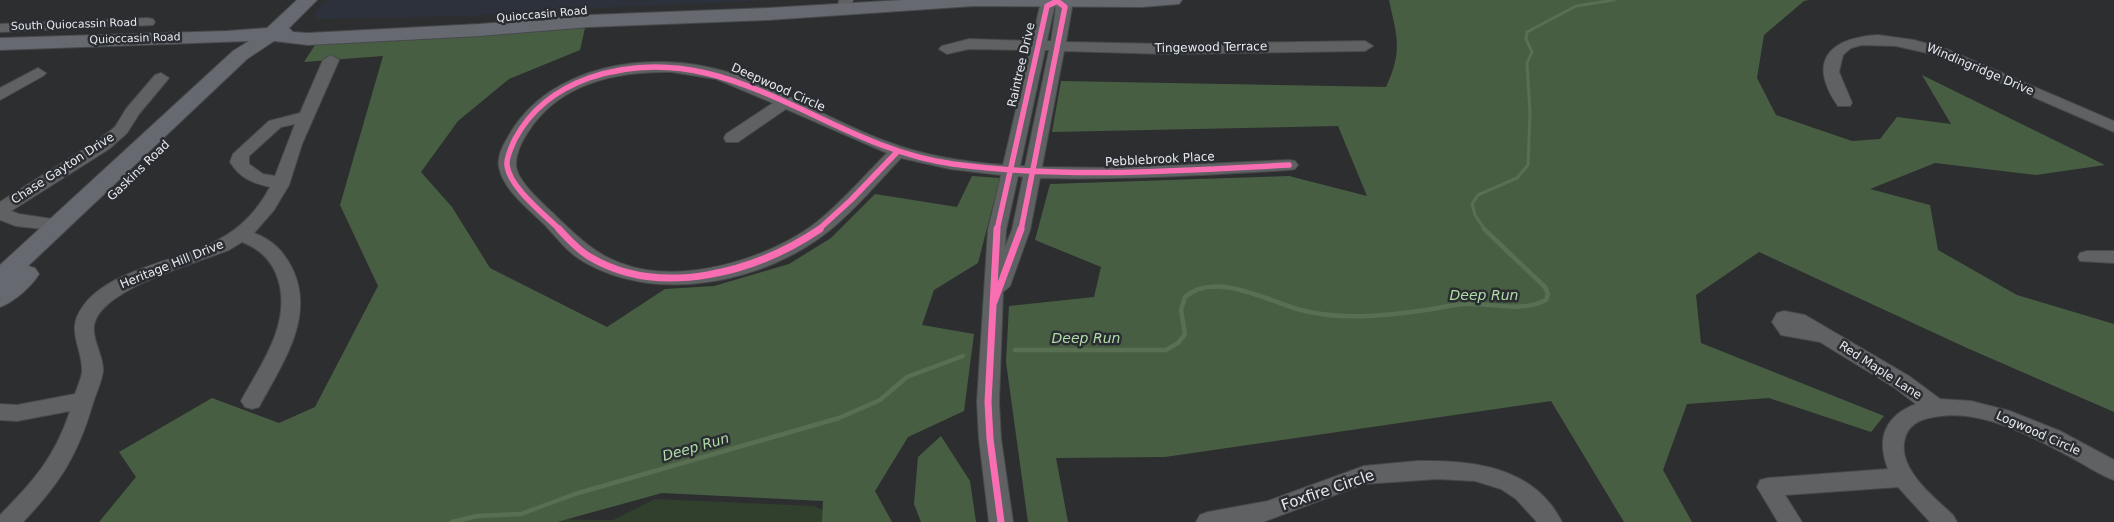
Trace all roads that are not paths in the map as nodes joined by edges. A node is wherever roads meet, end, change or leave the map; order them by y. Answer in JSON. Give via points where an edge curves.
{"nodes":[{"id":1,"x":308,"y":0,"type":"edge"},
{"id":2,"x":1058,"y":0,"type":"edge"},
{"id":3,"x":1173,"y":0,"type":"edge"},
{"id":4,"x":846,"y":3,"type":"edge"},
{"id":5,"x":148,"y":22,"type":"dead end"},
{"id":6,"x":0,"y":28,"type":"edge"},
{"id":7,"x":270,"y":35,"type":"junction"},
{"id":8,"x":0,"y":44,"type":"edge"},
{"id":9,"x":1038,"y":46,"type":"junction"},
{"id":10,"x":1057,"y":46,"type":"junction"},
{"id":11,"x":1365,"y":46,"type":"dead end"},
{"id":12,"x":947,"y":49,"type":"dead end"},
{"id":13,"x":331,"y":60,"type":"dead end"},
{"id":14,"x":38,"y":73,"type":"dead end"},
{"id":15,"x":161,"y":78,"type":"dead end"},
{"id":16,"x":0,"y":95,"type":"edge"},
{"id":17,"x":785,"y":102,"type":"junction"},
{"id":18,"x":1844,"y":103,"type":"dead end"},
{"id":19,"x":306,"y":116,"type":"junction"},
{"id":20,"x":2114,"y":127,"type":"edge"},
{"id":21,"x":732,"y":138,"type":"dead end"},
{"id":22,"x":897,"y":152,"type":"junction"},
{"id":23,"x":1289,"y":165,"type":"dead end"},
{"id":24,"x":1011,"y":170,"type":"junction"},
{"id":25,"x":1032,"y":172,"type":"junction"},
{"id":26,"x":281,"y":182,"type":"junction"},
{"id":27,"x":0,"y":212,"type":"edge"},
{"id":28,"x":60,"y":225,"type":"junction"},
{"id":29,"x":241,"y":235,"type":"junction"},
{"id":30,"x":2088,"y":257,"type":"dead end"},
{"id":31,"x":2114,"y":257,"type":"edge"},
{"id":32,"x":0,"y":279,"type":"edge"},
{"id":33,"x":0,"y":298,"type":"edge"},
{"id":34,"x":994,"y":302,"type":"junction"},
{"id":35,"x":1824,"y":335,"type":"dead end"},
{"id":36,"x":82,"y":401,"type":"junction"},
{"id":37,"x":252,"y":401,"type":"dead end"},
{"id":38,"x":1935,"y":407,"type":"junction"},
{"id":39,"x":0,"y":412,"type":"edge"},
{"id":40,"x":2114,"y":470,"type":"edge"},
{"id":41,"x":1904,"y":477,"type":"junction"},
{"id":42,"x":8,"y":522,"type":"edge"},
{"id":43,"x":1001,"y":522,"type":"edge"},
{"id":44,"x":1208,"y":522,"type":"edge"},
{"id":45,"x":1550,"y":522,"type":"edge"},
{"id":46,"x":1790,"y":522,"type":"edge"},
{"id":47,"x":1945,"y":522,"type":"edge"}],
"edges":[{"from":1,"to":7,"type":"main road","name":"Gaskins Road"},
{"from":2,"to":3,"type":"main road","name":"Quioccasin Road"},
{"from":2,"to":4,"type":"main road","name":"Quioccasin Road"},
{"from":2,"to":9,"type":"street","name":"Raintree Drive","via":[[1047,6]]},
{"from":2,"to":10,"type":"street","name":"Raintree Drive","via":[[1065,7]]},
{"from":4,"to":7,"type":"main road","name":"Quioccasin Road","via":[[480,30],[308,39]]},
{"from":5,"to":6,"type":"street","name":"South Quiocassin Road"},
{"from":7,"to":8,"type":"main road","name":"Quioccasin Road"},
{"from":7,"to":28,"type":"main road","name":"Gaskins Road","via":[[240,56]]},
{"from":7,"to":33,"type":"main road","name":"Gaskins Road","via":[[262,50],[145,165]]},
{"from":9,"to":10,"type":"street","name":"Tingewood Terrace"},
{"from":9,"to":12,"type":"street","name":"Tingewood Terrace","via":[[969,44]]},
{"from":9,"to":24,"type":"street","name":"Raintree Drive"},
{"from":10,"to":11,"type":"street","name":"Tingewood Terrace","via":[[1166,49]]},
{"from":10,"to":25,"type":"street","name":"Raintree Drive"},
{"from":13,"to":19,"type":"street","name":"Heritage Hill Drive"},
{"from":14,"to":16,"type":"street"},
{"from":15,"to":27,"type":"street","name":"Chase Gayton Drive","via":[[121,130],[103,145]]},
{"from":17,"to":21,"type":"street"},
{"from":17,"to":22,"type":"street","name":"Deepwood Circle"},
{"from":17,"to":22,"type":"street","name":"Deepwood Circle","via":[[739,81],[693,70],[640,68],[601,74],[567,86],[539,108],[509,151],[508,170],[572,243],[591,257],[609,266],[642,274],[694,276],[748,265],[797,244],[822,227]]},
{"from":18,"to":20,"type":"street","name":"Windingridge Drive","via":[[1832,76],[1837,53],[1855,42],[1886,40],[1941,52]]},
{"from":19,"to":26,"type":"street","name":"Heritage Hill Drive"},
{"from":19,"to":26,"type":"street","via":[[275,124],[242,154],[238,162],[246,171],[269,182]]},
{"from":22,"to":24,"type":"street","name":"Deepwood Circle","via":[[948,164]]},
{"from":23,"to":25,"type":"street","name":"Pebblebrook Place","via":[[1122,174]]},
{"from":24,"to":25,"type":"street","name":"Deepwood Circle"},
{"from":24,"to":34,"type":"street","name":"Raintree Drive","via":[[997,230]]},
{"from":25,"to":34,"type":"street","name":"Raintree Drive","via":[[1021,230]]},
{"from":26,"to":29,"type":"street","name":"Heritage Hill Drive","via":[[272,201]]},
{"from":27,"to":28,"type":"street","name":"Chase Gayton Drive","via":[[16,220]]},
{"from":28,"to":32,"type":"main road","name":"Gaskins Road"},
{"from":29,"to":36,"type":"street","name":"Heritage Hill Drive","via":[[222,246],[114,288],[94,306],[84,329],[93,370]]},
{"from":29,"to":37,"type":"street","via":[[268,248],[291,289],[289,326]]},
{"from":30,"to":31,"type":"street"},
{"from":34,"to":43,"type":"street","name":"Raintree Drive","via":[[988,402]]},
{"from":35,"to":38,"type":"street","name":"Red Maple Lane","via":[[1902,382]]},
{"from":36,"to":39,"type":"street","via":[[17,413]]},
{"from":36,"to":42,"type":"street","name":"Heritage Hill Drive","via":[[72,438],[58,464],[41,488]]},
{"from":38,"to":40,"type":"street","name":"Logwood Circle","via":[[1965,407],[2009,419]]},
{"from":38,"to":41,"type":"street","name":"Logwood Circle","via":[[1913,414],[1896,431],[1893,443]]},
{"from":41,"to":46,"type":"street","via":[[1768,487]]},
{"from":41,"to":47,"type":"street","name":"Logwood Circle"},
{"from":44,"to":45,"type":"street","name":"Foxfire Circle","via":[[1269,511],[1363,476],[1453,469],[1484,473],[1517,487],[1534,501]]}]}
